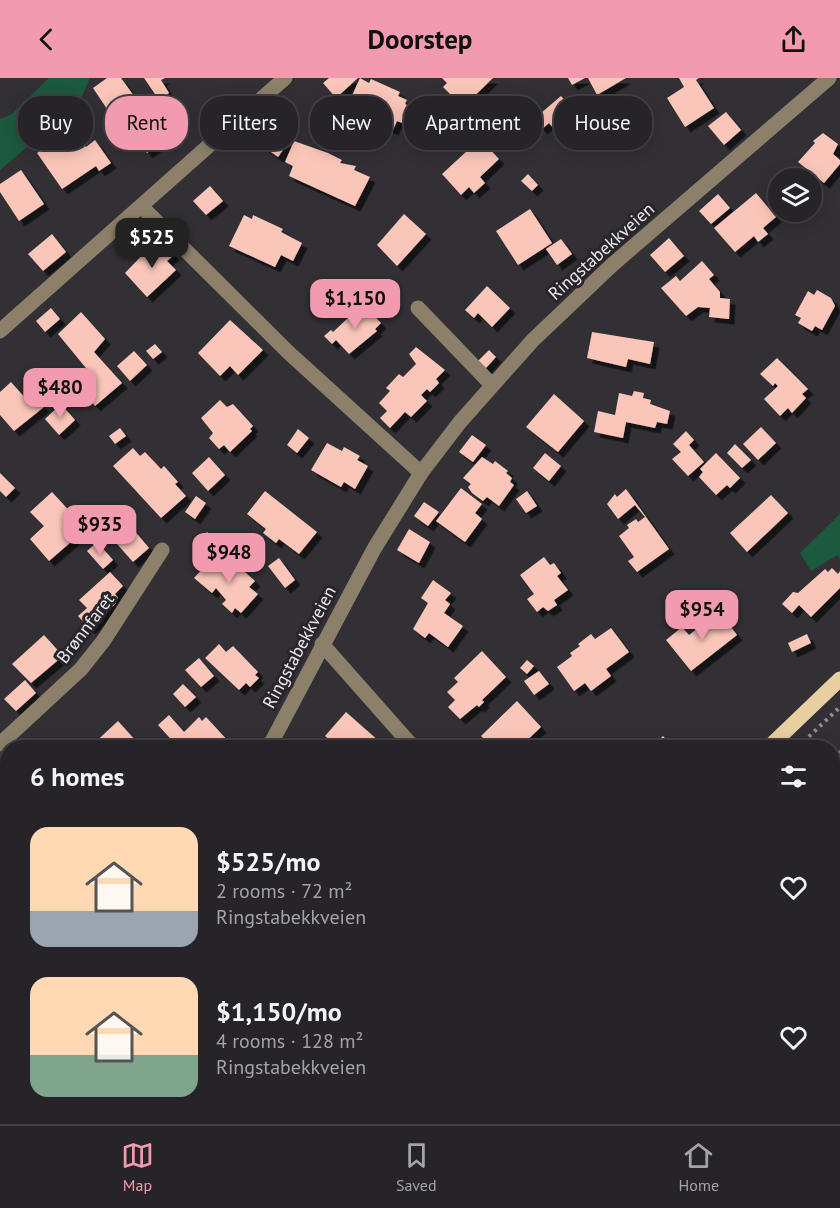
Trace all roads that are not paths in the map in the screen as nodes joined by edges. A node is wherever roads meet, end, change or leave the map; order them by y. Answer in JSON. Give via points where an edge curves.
{"nodes":[{"id":1,"x":285,"y":78,"type":"edge"},
{"id":2,"x":828,"y":78,"type":"edge"},
{"id":3,"x":142,"y":207,"type":"junction"},
{"id":4,"x":418,"y":308,"type":"dead end"},
{"id":5,"x":0,"y":331,"type":"edge"},
{"id":6,"x":492,"y":386,"type":"junction"},
{"id":7,"x":421,"y":474,"type":"junction"},
{"id":8,"x":162,"y":550,"type":"dead end"},
{"id":9,"x":322,"y":644,"type":"junction"},
{"id":10,"x":840,"y":680,"type":"edge"},
{"id":11,"x":4,"y":740,"type":"edge"},
{"id":12,"x":273,"y":740,"type":"edge"},
{"id":13,"x":407,"y":740,"type":"edge"},
{"id":14,"x":776,"y":740,"type":"edge"}],
"edges":[{"from":1,"to":3,"type":"street"},
{"from":2,"to":6,"type":"street","name":"Ringstabekkveien","via":[[612,265],[533,340]]},
{"from":3,"to":5,"type":"street"},
{"from":3,"to":7,"type":"street","via":[[288,352]]},
{"from":4,"to":6,"type":"street"},
{"from":6,"to":7,"type":"street","name":"Ringstabekkveien"},
{"from":7,"to":9,"type":"street","name":"Ringstabekkveien"},
{"from":8,"to":11,"type":"street","name":"Brønnfaret","via":[[81,669]]},
{"from":9,"to":12,"type":"street","name":"Ringstabekkveien"},
{"from":9,"to":13,"type":"street"},
{"from":10,"to":14,"type":"main road"}]}
